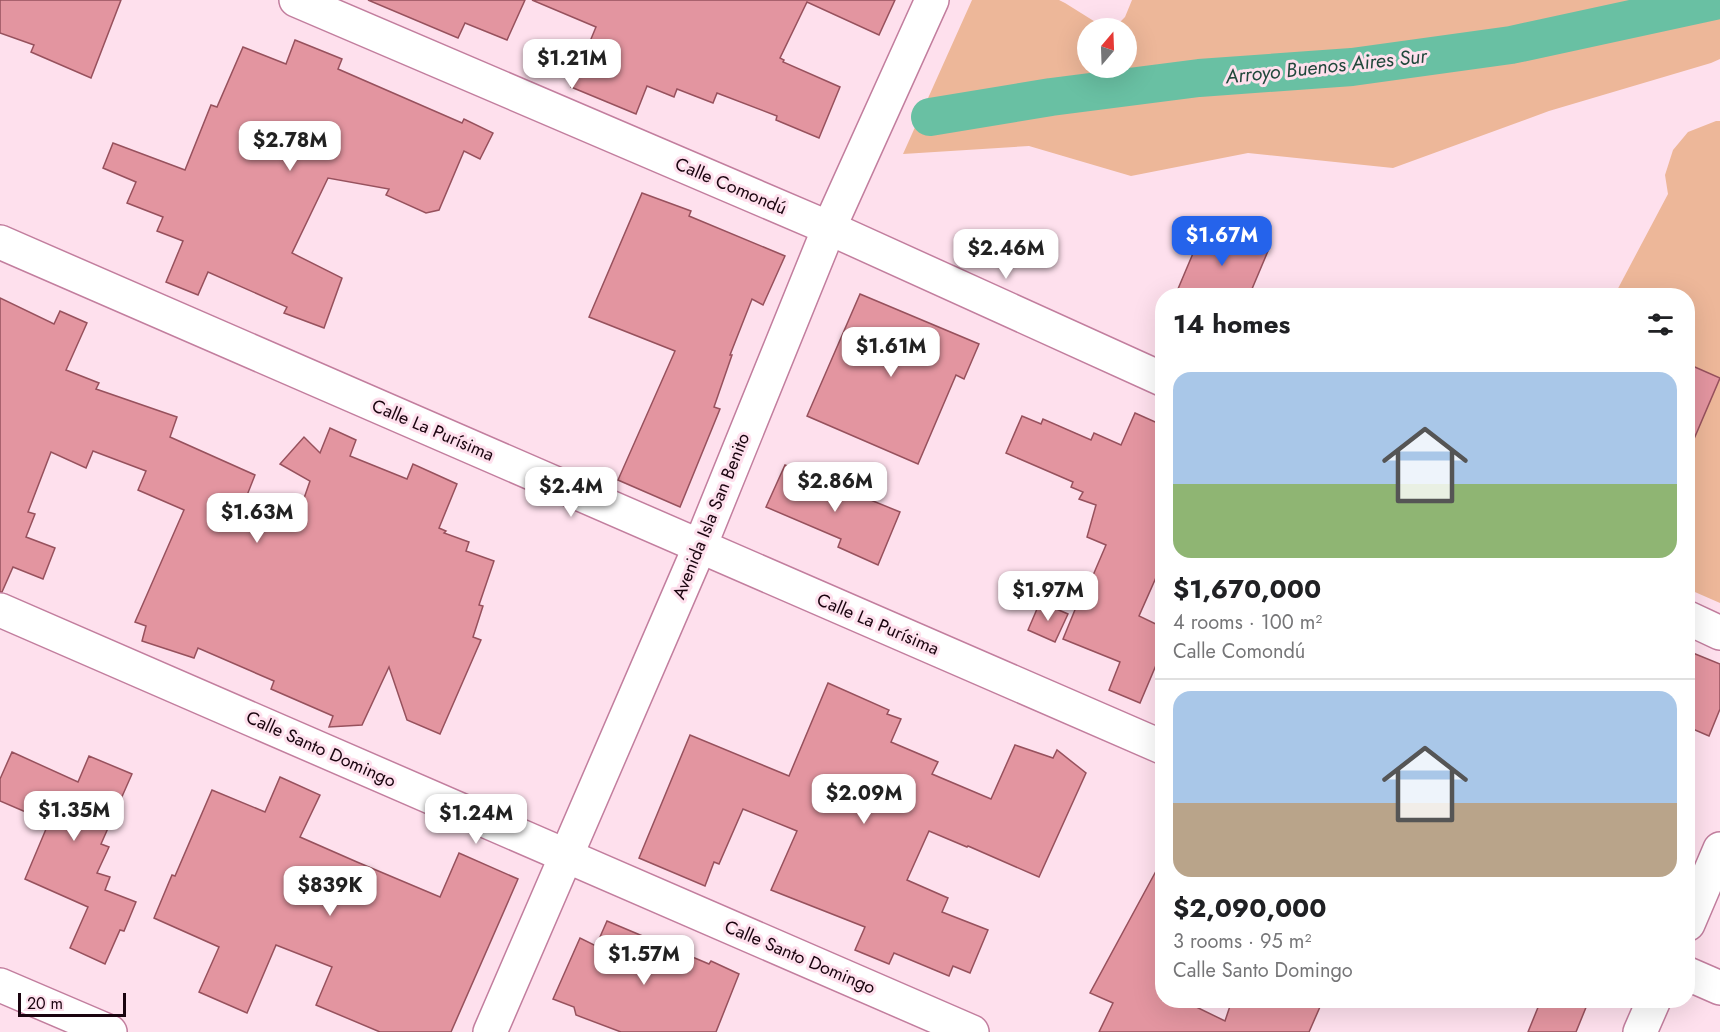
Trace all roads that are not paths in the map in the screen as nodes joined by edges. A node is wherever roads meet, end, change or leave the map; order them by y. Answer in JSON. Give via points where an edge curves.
{"nodes":[{"id":1,"x":296,"y":0,"type":"edge"},
{"id":2,"x":932,"y":0,"type":"edge"},
{"id":3,"x":829,"y":228,"type":"junction"},
{"id":4,"x":0,"y":243,"type":"edge"},
{"id":5,"x":1155,"y":376,"type":"edge"},
{"id":6,"x":700,"y":546,"type":"junction"},
{"id":7,"x":0,"y":610,"type":"edge"},
{"id":8,"x":1695,"y":621,"type":"edge"},
{"id":9,"x":1720,"y":633,"type":"edge"},
{"id":10,"x":1155,"y":744,"type":"edge"},
{"id":11,"x":1720,"y":849,"type":"edge"},
{"id":12,"x":566,"y":856,"type":"junction"},
{"id":13,"x":1695,"y":908,"type":"edge"},
{"id":14,"x":1695,"y":977,"type":"edge"},
{"id":15,"x":0,"y":985,"type":"edge"},
{"id":16,"x":1720,"y":988,"type":"edge"},
{"id":17,"x":1650,"y":1008,"type":"edge"},
{"id":18,"x":110,"y":1032,"type":"edge"},
{"id":19,"x":489,"y":1032,"type":"edge"},
{"id":20,"x":972,"y":1032,"type":"edge"},
{"id":21,"x":1640,"y":1032,"type":"edge"}],
"edges":[{"from":1,"to":3,"type":"street","name":"Calle Comondú"},
{"from":2,"to":3,"type":"street","name":"Avenida Isla San Benito"},
{"from":3,"to":5,"type":"street","name":"Calle Comondú"},
{"from":3,"to":6,"type":"street","name":"Avenida Isla San Benito"},
{"from":4,"to":6,"type":"street","name":"Calle La Purísima"},
{"from":6,"to":10,"type":"street","name":"Calle La Purísima"},
{"from":6,"to":12,"type":"street","name":"Avenida Isla San Benito"},
{"from":7,"to":12,"type":"street","name":"Calle Santo Domingo"},
{"from":8,"to":9,"type":"street"},
{"from":11,"to":13,"type":"street"},
{"from":12,"to":19,"type":"street","name":"Avenida Isla San Benito"},
{"from":12,"to":20,"type":"street","name":"Calle Santo Domingo"},
{"from":14,"to":16,"type":"street"},
{"from":15,"to":18,"type":"street"},
{"from":17,"to":21,"type":"street"}]}
